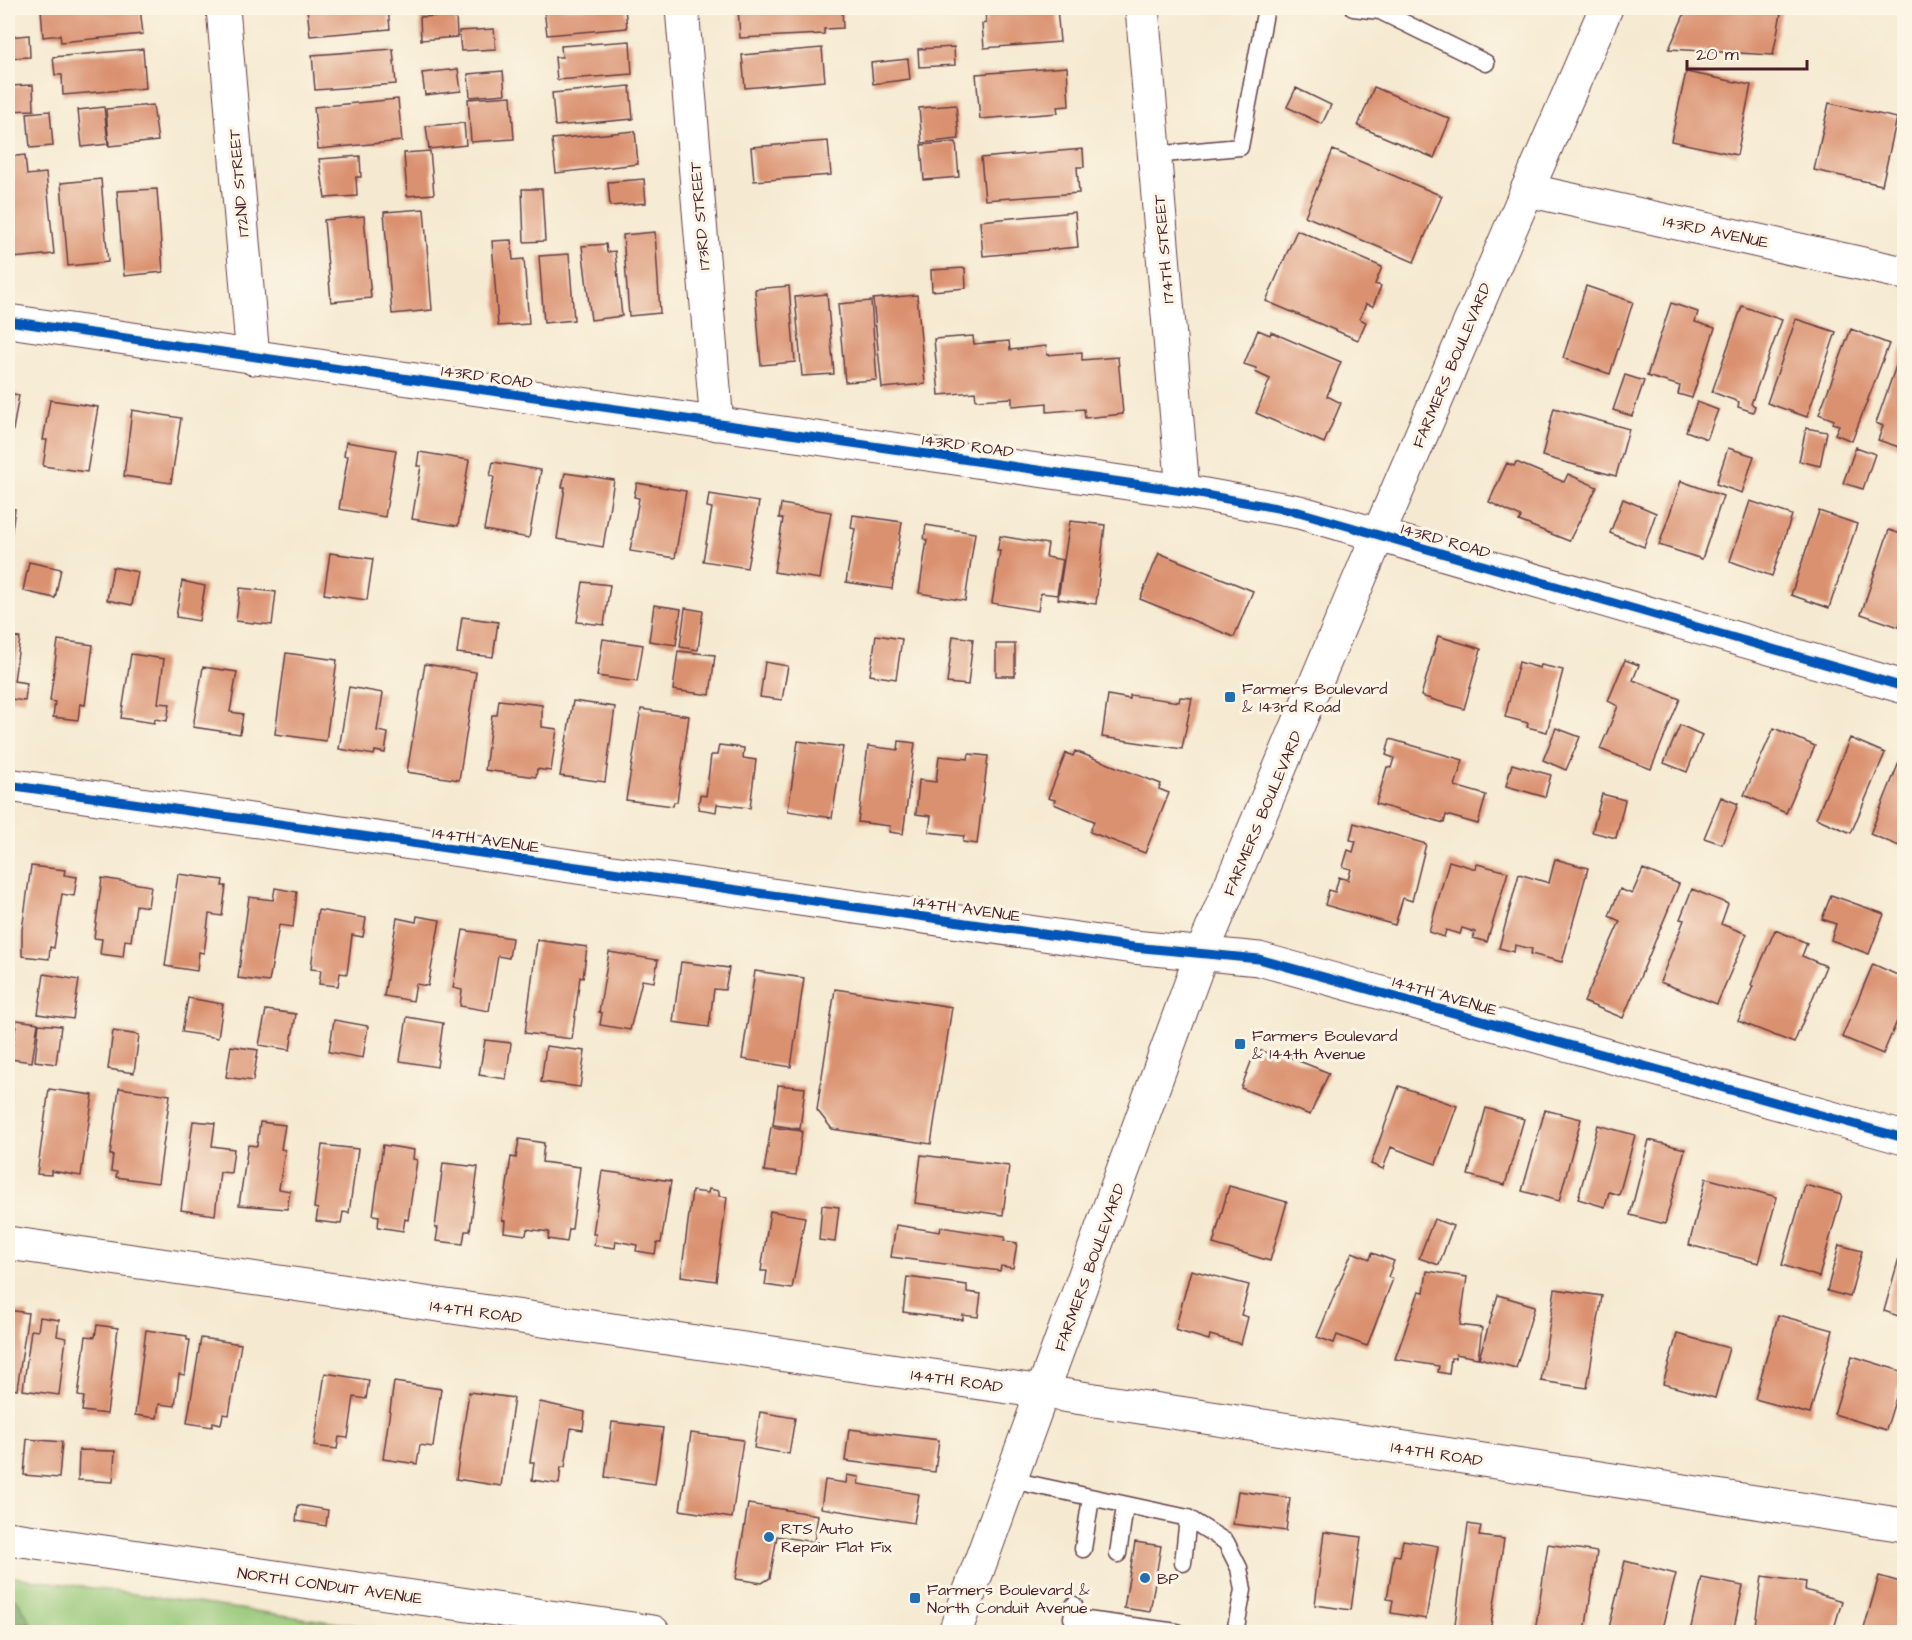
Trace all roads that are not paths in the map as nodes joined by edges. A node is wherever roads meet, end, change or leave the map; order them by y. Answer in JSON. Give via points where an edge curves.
{"nodes":[{"id":1,"x":223,"y":8,"type":"edge"},
{"id":2,"x":682,"y":8,"type":"edge"},
{"id":3,"x":1142,"y":8,"type":"edge"},
{"id":4,"x":1266,"y":8,"type":"edge"},
{"id":5,"x":1353,"y":8,"type":"edge"},
{"id":6,"x":1606,"y":8,"type":"edge"},
{"id":7,"x":1381,"y":9,"type":"edge"},
{"id":8,"x":1486,"y":63,"type":"dead end"},
{"id":9,"x":1154,"y":154,"type":"junction"},
{"id":10,"x":1527,"y":190,"type":"junction"},
{"id":11,"x":1905,"y":273,"type":"edge"},
{"id":12,"x":8,"y":321,"type":"edge"},
{"id":13,"x":253,"y":358,"type":"junction"},
{"id":14,"x":717,"y":424,"type":"junction"},
{"id":15,"x":1183,"y":492,"type":"junction"},
{"id":16,"x":1378,"y":536,"type":"junction"},
{"id":17,"x":1905,"y":687,"type":"edge"},
{"id":18,"x":8,"y":785,"type":"edge"},
{"id":19,"x":1202,"y":953,"type":"junction"},
{"id":20,"x":1905,"y":1138,"type":"edge"},
{"id":21,"x":8,"y":1243,"type":"edge"},
{"id":22,"x":1043,"y":1392,"type":"junction"},
{"id":23,"x":1011,"y":1480,"type":"junction"},
{"id":24,"x":1091,"y":1498,"type":"junction"},
{"id":25,"x":1125,"y":1506,"type":"junction"},
{"id":26,"x":1188,"y":1518,"type":"junction"},
{"id":27,"x":1905,"y":1525,"type":"edge"},
{"id":28,"x":8,"y":1538,"type":"edge"},
{"id":29,"x":1083,"y":1549,"type":"dead end"},
{"id":30,"x":1118,"y":1554,"type":"dead end"},
{"id":31,"x":1183,"y":1563,"type":"dead end"},
{"id":32,"x":1074,"y":1605,"type":"dead end"},
{"id":33,"x":1176,"y":1629,"type":"edge"},
{"id":34,"x":652,"y":1632,"type":"edge"},
{"id":35,"x":955,"y":1632,"type":"edge"},
{"id":36,"x":1235,"y":1632,"type":"edge"}],
"edges":[{"from":1,"to":13,"type":"street","name":"172ND STREET"},
{"from":2,"to":14,"type":"street","name":"173RD STREET"},
{"from":3,"to":9,"type":"street","name":"174TH STREET"},
{"from":4,"to":9,"type":"lane","via":[[1240,147]]},
{"from":5,"to":7,"type":"lane"},
{"from":6,"to":10,"type":"street","name":"FARMERS BOULEVARD"},
{"from":7,"to":8,"type":"lane"},
{"from":9,"to":15,"type":"street","name":"174TH STREET"},
{"from":10,"to":11,"type":"street","name":"143RD AVENUE"},
{"from":10,"to":16,"type":"street","name":"FARMERS BOULEVARD"},
{"from":12,"to":13,"type":"street","name":"143RD ROAD"},
{"from":13,"to":14,"type":"street","name":"143RD ROAD"},
{"from":14,"to":15,"type":"street","name":"143RD ROAD"},
{"from":15,"to":16,"type":"street","name":"143RD ROAD","via":[[1299,512]]},
{"from":16,"to":17,"type":"street","name":"143RD ROAD"},
{"from":16,"to":19,"type":"street","name":"FARMERS BOULEVARD"},
{"from":18,"to":19,"type":"street","name":"144TH AVENUE","via":[[1121,945]]},
{"from":19,"to":20,"type":"street","name":"144TH AVENUE","via":[[1259,959]]},
{"from":19,"to":22,"type":"street","name":"FARMERS BOULEVARD"},
{"from":21,"to":22,"type":"street","name":"144TH ROAD"},
{"from":22,"to":23,"type":"street","name":"FARMERS BOULEVARD"},
{"from":22,"to":27,"type":"street","name":"144TH ROAD"},
{"from":23,"to":24,"type":"lane"},
{"from":23,"to":35,"type":"street","name":"FARMERS BOULEVARD"},
{"from":24,"to":25,"type":"lane"},
{"from":24,"to":29,"type":"lane"},
{"from":25,"to":26,"type":"lane"},
{"from":25,"to":30,"type":"lane"},
{"from":26,"to":31,"type":"lane"},
{"from":26,"to":36,"type":"lane","via":[[1226,1542],[1239,1568],[1243,1590]]},
{"from":28,"to":34,"type":"street","name":"NORTH CONDUIT AVENUE"},
{"from":32,"to":33,"type":"lane","via":[[1072,1618],[1110,1617]]}]}
